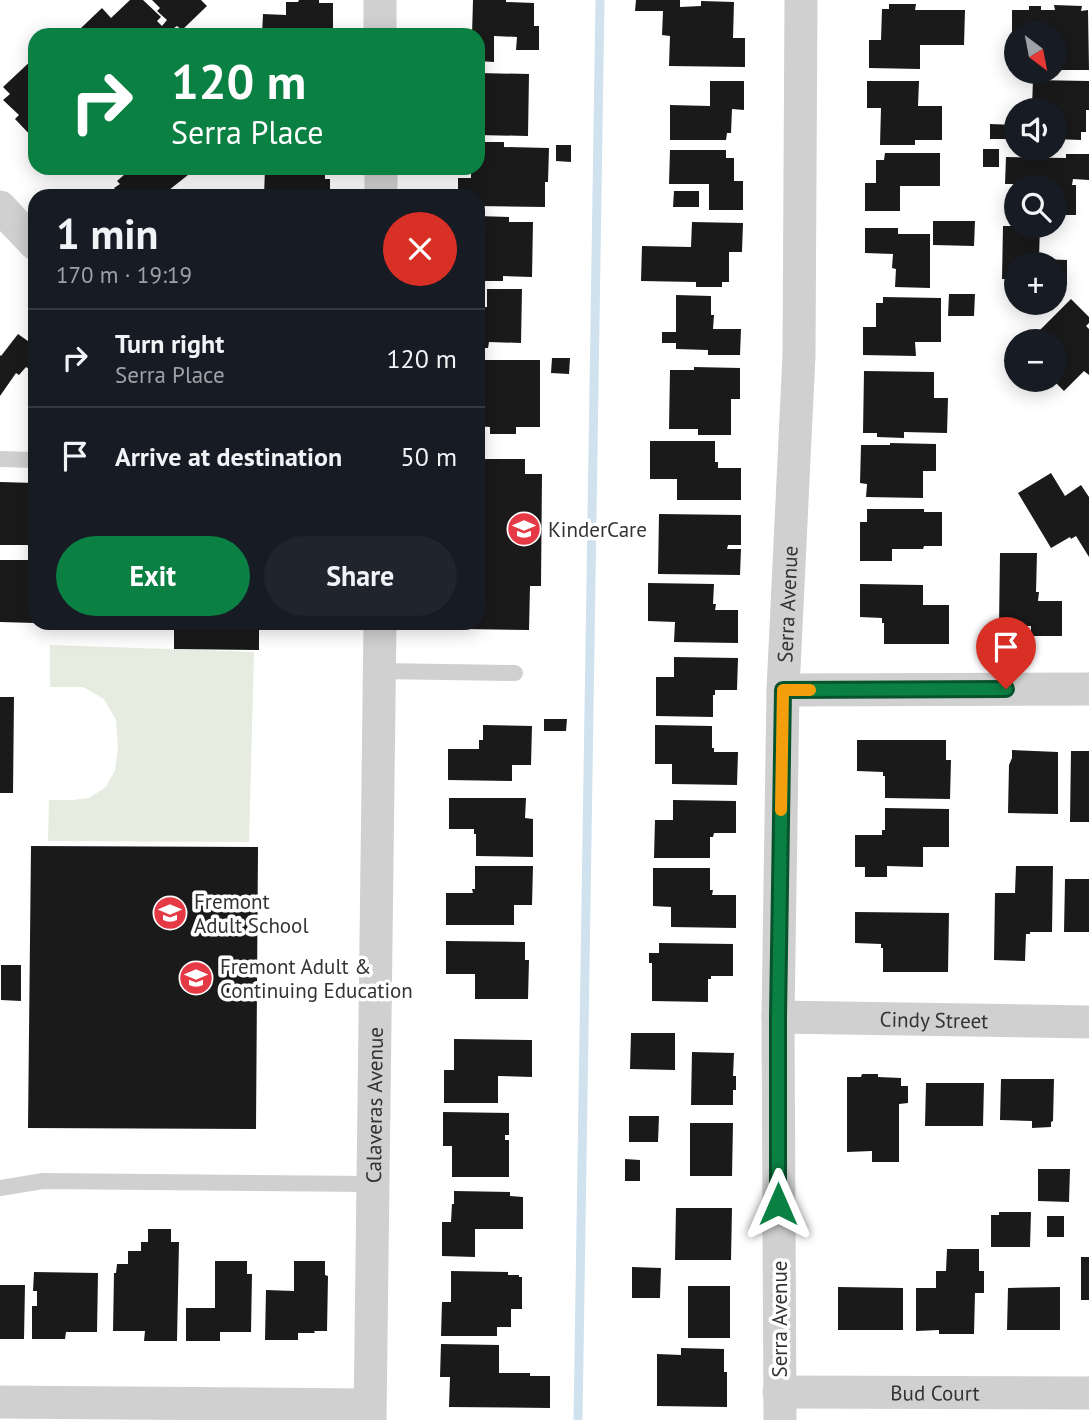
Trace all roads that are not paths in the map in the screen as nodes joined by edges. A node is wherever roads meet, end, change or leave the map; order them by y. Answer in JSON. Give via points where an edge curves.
{"nodes":[{"id":1,"x":380,"y":0,"type":"edge"},
{"id":2,"x":801,"y":0,"type":"edge"},
{"id":3,"x":380,"y":28,"type":"edge"},
{"id":4,"x":0,"y":207,"type":"edge"},
{"id":5,"x":28,"y":237,"type":"edge"},
{"id":6,"x":0,"y":460,"type":"edge"},
{"id":7,"x":28,"y":460,"type":"edge"},
{"id":8,"x":380,"y":630,"type":"edge"},
{"id":9,"x":379,"y":671,"type":"junction"},
{"id":10,"x":515,"y":673,"type":"dead end"},
{"id":11,"x":1089,"y":689,"type":"edge"},
{"id":12,"x":783,"y":690,"type":"junction"},
{"id":13,"x":778,"y":1017,"type":"junction"},
{"id":14,"x":1089,"y":1022,"type":"edge"},
{"id":15,"x":372,"y":1184,"type":"junction"},
{"id":16,"x":0,"y":1188,"type":"edge"},
{"id":17,"x":1089,"y":1393,"type":"edge"},
{"id":18,"x":0,"y":1402,"type":"edge"},
{"id":19,"x":780,"y":1406,"type":"edge"},
{"id":20,"x":369,"y":1412,"type":"edge"}],
"edges":[{"from":1,"to":3,"type":"street"},
{"from":2,"to":12,"type":"street","name":"Serra Avenue","via":[[799,355]]},
{"from":4,"to":5,"type":"street"},
{"from":6,"to":7,"type":"lane"},
{"from":8,"to":9,"type":"street","name":"Calaveras Avenue"},
{"from":9,"to":10,"type":"lane"},
{"from":9,"to":15,"type":"street","name":"Calaveras Avenue"},
{"from":11,"to":12,"type":"street"},
{"from":12,"to":13,"type":"street","name":"Serra Avenue"},
{"from":13,"to":14,"type":"street","name":"Cindy Street"},
{"from":13,"to":19,"type":"street","name":"Serra Avenue"},
{"from":15,"to":16,"type":"lane","via":[[43,1181]]},
{"from":15,"to":20,"type":"street","name":"Calaveras Avenue"},
{"from":17,"to":19,"type":"street","name":"Bud Court"},
{"from":18,"to":20,"type":"street"}]}
